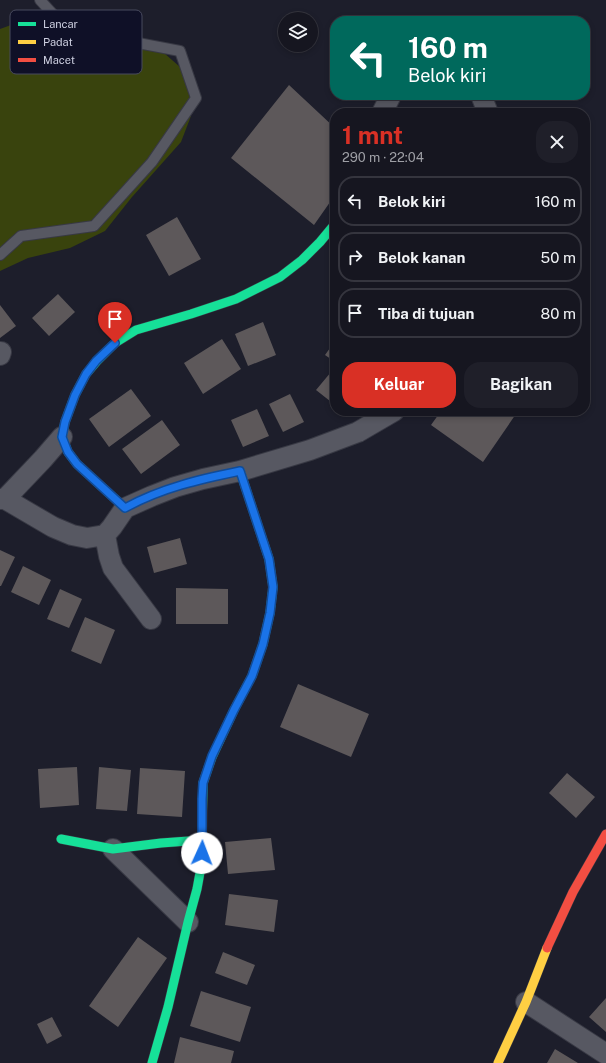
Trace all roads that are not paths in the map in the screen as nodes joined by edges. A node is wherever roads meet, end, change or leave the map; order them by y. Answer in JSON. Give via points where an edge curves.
{"nodes":[{"id":1,"x":40,"y":0,"type":"edge"},
{"id":2,"x":49,"y":10,"type":"edge"},
{"id":3,"x":142,"y":44,"type":"edge"},
{"id":4,"x":330,"y":230,"type":"edge"},
{"id":5,"x":0,"y":255,"type":"edge"},
{"id":6,"x":382,"y":416,"type":"edge"},
{"id":7,"x":62,"y":437,"type":"junction"},
{"id":8,"x":240,"y":471,"type":"junction"},
{"id":9,"x":3,"y":499,"type":"edge"},
{"id":10,"x":125,"y":508,"type":"junction"},
{"id":11,"x":105,"y":535,"type":"junction"},
{"id":12,"x":151,"y":618,"type":"dead end"},
{"id":13,"x":606,"y":834,"type":"edge"},
{"id":14,"x":61,"y":839,"type":"dead end"},
{"id":15,"x":202,"y":840,"type":"junction"},
{"id":16,"x":113,"y":849,"type":"junction"},
{"id":17,"x":188,"y":922,"type":"junction"},
{"id":18,"x":526,"y":1002,"type":"junction"},
{"id":19,"x":606,"y":1054,"type":"edge"},
{"id":20,"x":152,"y":1063,"type":"edge"},
{"id":21,"x":498,"y":1063,"type":"edge"}],
"edges":[{"from":1,"to":2,"type":"lane"},
{"from":3,"to":5,"type":"lane","via":[[180,51],[196,98],[152,162],[94,226],[21,236]]},
{"from":4,"to":7,"type":"street","via":[[302,260],[280,277],[236,299],[136,330],[115,343],[86,374],[75,395]]},
{"from":6,"to":8,"type":"street","via":[[358,432],[310,450]]},
{"from":7,"to":9,"type":"street","via":[[43,460]]},
{"from":7,"to":10,"type":"street","via":[[68,452],[77,464]]},
{"from":8,"to":10,"type":"street","via":[[175,487]]},
{"from":8,"to":15,"type":"street","via":[[269,559],[273,587],[263,644],[252,676],[212,756],[203,783]]},
{"from":9,"to":11,"type":"street","via":[[72,535],[88,538]]},
{"from":10,"to":11,"type":"street"},
{"from":11,"to":12,"type":"street","via":[[113,568]]},
{"from":13,"to":18,"type":"street","via":[[573,892]]},
{"from":14,"to":16,"type":"street"},
{"from":15,"to":16,"type":"street"},
{"from":15,"to":17,"type":"street","via":[[201,867]]},
{"from":16,"to":17,"type":"street"},
{"from":17,"to":20,"type":"street"},
{"from":18,"to":19,"type":"street"},
{"from":18,"to":21,"type":"street"}]}
